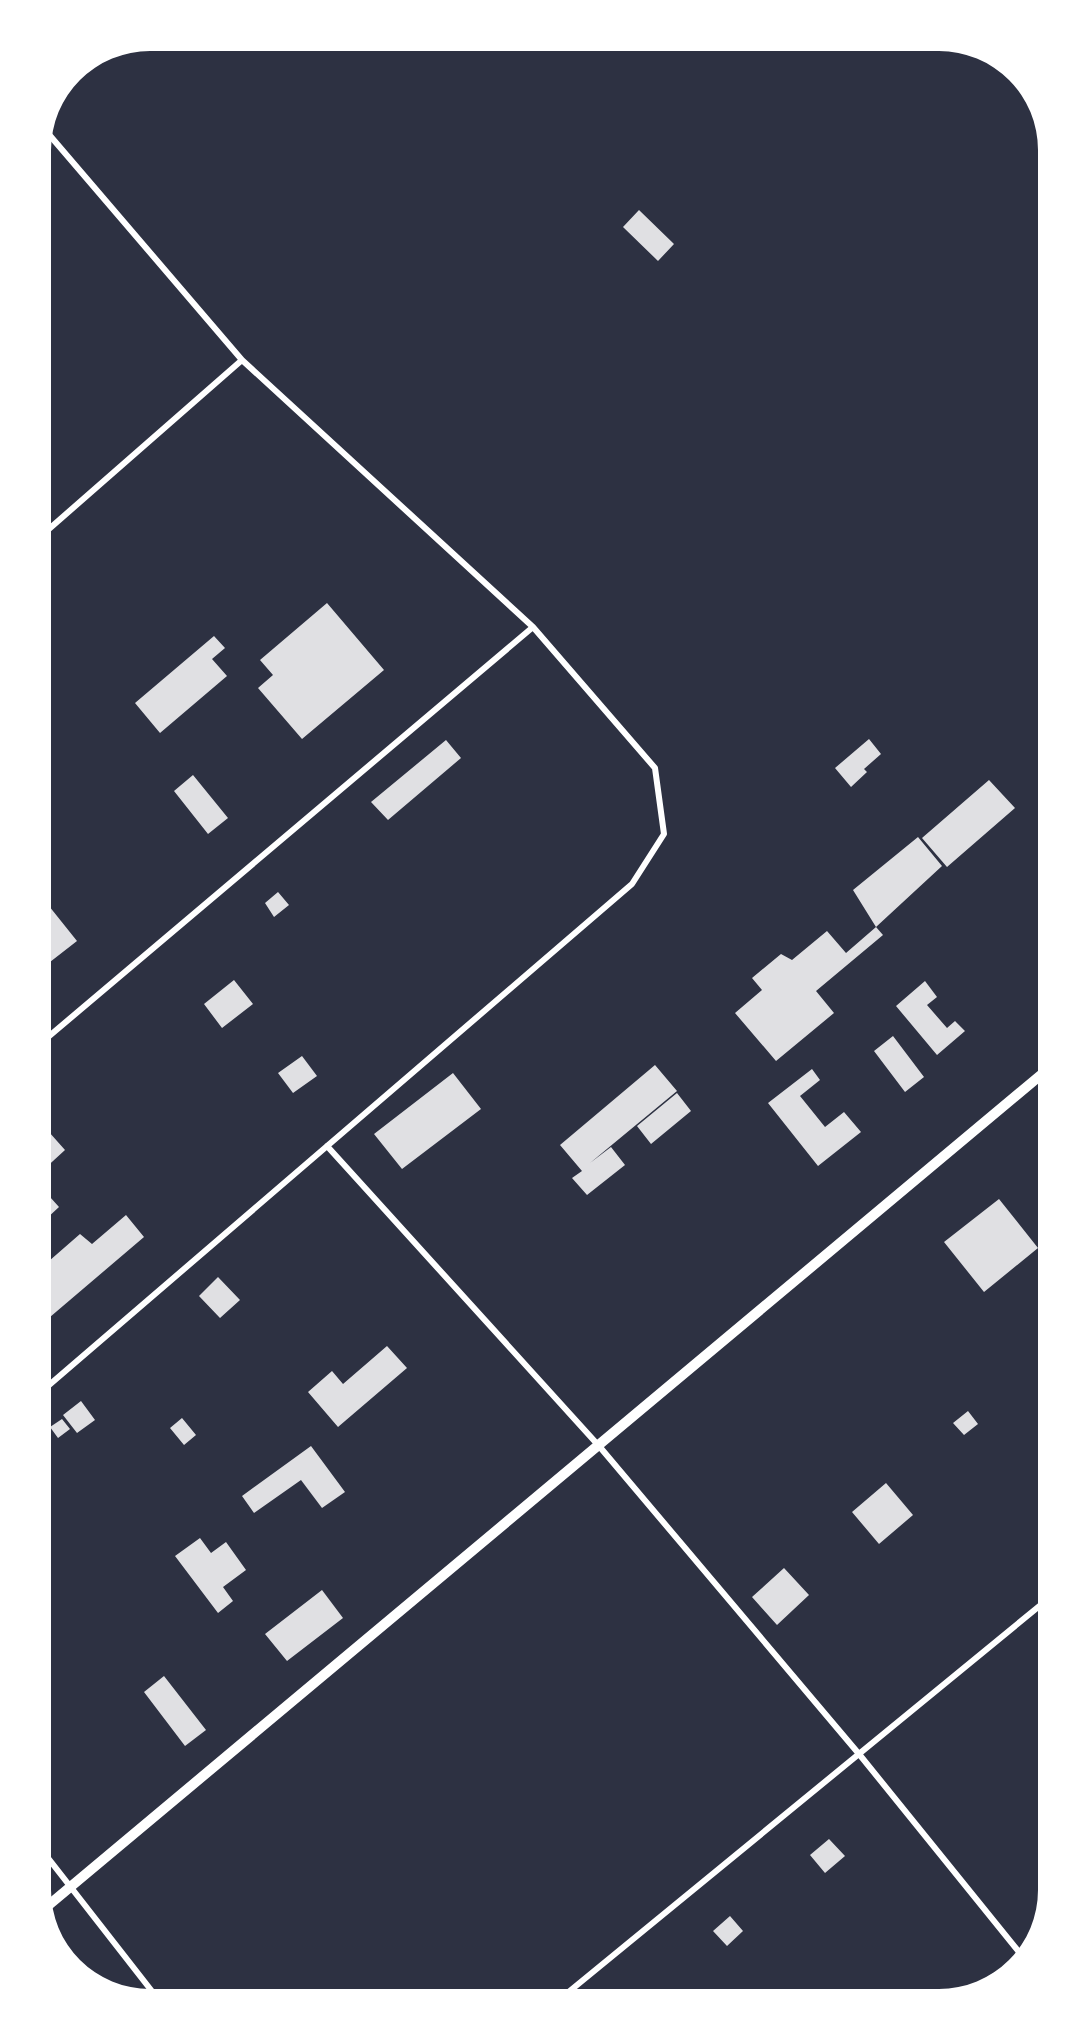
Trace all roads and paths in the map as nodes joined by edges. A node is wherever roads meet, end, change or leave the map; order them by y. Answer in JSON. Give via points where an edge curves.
{"nodes":[{"id":1,"x":52,"y":138,"type":"edge"},
{"id":2,"x":243,"y":360,"type":"junction"},
{"id":3,"x":51,"y":527,"type":"edge"},
{"id":4,"x":533,"y":627,"type":"junction"},
{"id":5,"x":51,"y":1035,"type":"edge"},
{"id":6,"x":1038,"y":1078,"type":"edge"},
{"id":7,"x":327,"y":1146,"type":"junction"},
{"id":8,"x":51,"y":1383,"type":"edge"},
{"id":9,"x":599,"y":1446,"type":"junction"},
{"id":10,"x":1038,"y":1607,"type":"edge"},
{"id":11,"x":859,"y":1754,"type":"junction"},
{"id":12,"x":51,"y":1863,"type":"edge"},
{"id":13,"x":70,"y":1886,"type":"junction"},
{"id":14,"x":52,"y":1902,"type":"edge"},
{"id":15,"x":1017,"y":1950,"type":"edge"},
{"id":16,"x":150,"y":1989,"type":"edge"},
{"id":17,"x":572,"y":1989,"type":"edge"}],
"edges":[{"from":1,"to":2,"type":"street"},
{"from":2,"to":3,"type":"street"},
{"from":2,"to":4,"type":"street"},
{"from":4,"to":5,"type":"street"},
{"from":4,"to":7,"type":"street","via":[[655,768],[664,834],[632,884]]},
{"from":6,"to":9,"type":"street"},
{"from":7,"to":8,"type":"street"},
{"from":7,"to":9,"type":"street"},
{"from":9,"to":11,"type":"street"},
{"from":9,"to":13,"type":"street"},
{"from":10,"to":11,"type":"street"},
{"from":11,"to":15,"type":"street"},
{"from":11,"to":17,"type":"street"},
{"from":12,"to":13,"type":"street"},
{"from":13,"to":14,"type":"street"},
{"from":13,"to":16,"type":"street"}]}
